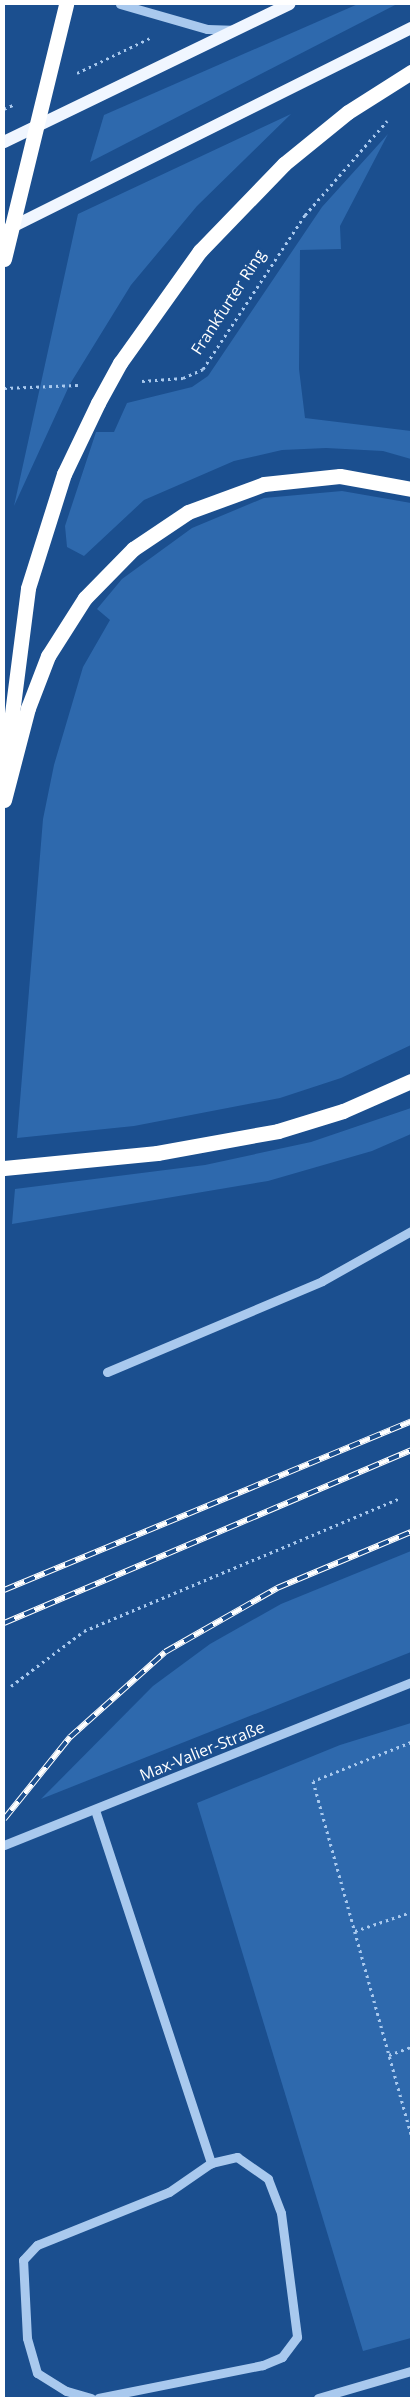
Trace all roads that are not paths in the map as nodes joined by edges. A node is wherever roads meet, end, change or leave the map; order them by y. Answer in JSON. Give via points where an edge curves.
{"nodes":[{"id":1,"x":66,"y":4,"type":"edge"},
{"id":2,"x":120,"y":4,"type":"edge"},
{"id":3,"x":290,"y":4,"type":"edge"},
{"id":4,"x":411,"y":28,"type":"edge"},
{"id":5,"x":236,"y":30,"type":"junction"},
{"id":6,"x":411,"y":72,"type":"edge"},
{"id":7,"x":4,"y":142,"type":"edge"},
{"id":8,"x":4,"y":231,"type":"edge"},
{"id":9,"x":4,"y":259,"type":"edge"},
{"id":10,"x":411,"y":489,"type":"edge"},
{"id":11,"x":4,"y":780,"type":"edge"},
{"id":12,"x":4,"y":800,"type":"edge"},
{"id":13,"x":411,"y":1081,"type":"edge"},
{"id":14,"x":4,"y":1168,"type":"edge"},
{"id":15,"x":411,"y":1231,"type":"edge"},
{"id":16,"x":107,"y":1372,"type":"dead end"},
{"id":17,"x":411,"y":1682,"type":"edge"},
{"id":18,"x":95,"y":1810,"type":"junction"},
{"id":19,"x":4,"y":1845,"type":"edge"},
{"id":20,"x":211,"y":2163,"type":"junction"},
{"id":21,"x":411,"y":2371,"type":"edge"},
{"id":22,"x":91,"y":2398,"type":"edge"},
{"id":23,"x":98,"y":2398,"type":"edge"},
{"id":24,"x":318,"y":2398,"type":"edge"}],
"edges":[{"from":1,"to":9,"type":"highway","bridge":true},
{"from":2,"to":5,"type":"street","via":[[216,30]]},
{"from":3,"to":5,"type":"main road"},
{"from":4,"to":8,"type":"main road"},
{"from":5,"to":7,"type":"main road"},
{"from":6,"to":11,"type":"highway","bridge":true,"via":[[348,112],[284,164],[194,259],[120,363],[98,403],[43,531],[18,644]]},
{"from":10,"to":12,"type":"highway","via":[[362,478],[308,477],[264,484],[212,500],[171,521],[113,566],[85,598],[48,656],[28,708]]},
{"from":13,"to":14,"type":"highway","via":[[343,1111],[278,1131],[165,1152]]},
{"from":15,"to":16,"type":"street","via":[[322,1281]]},
{"from":17,"to":18,"type":"street","name":"Max-Valier-Straße"},
{"from":18,"to":19,"type":"street","name":"Max-Valier-Straße"},
{"from":18,"to":20,"type":"street"},
{"from":20,"to":22,"type":"street","via":[[169,2192],[37,2245],[23,2260],[27,2338],[37,2373],[66,2391]]},
{"from":20,"to":23,"type":"street","via":[[236,2157],[268,2179],[281,2213],[297,2337],[282,2357],[263,2365]]},
{"from":21,"to":24,"type":"street"}]}
